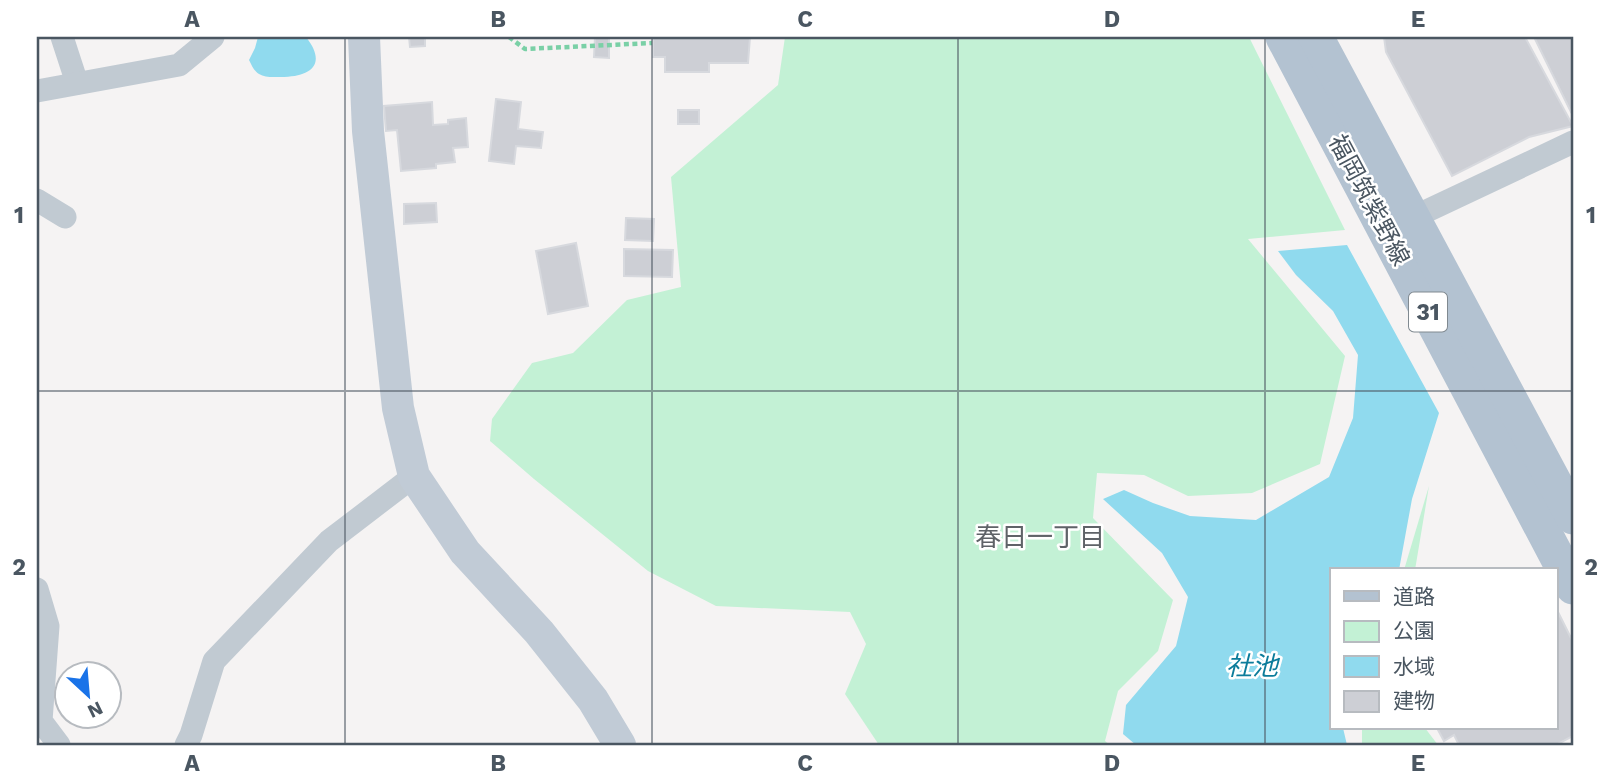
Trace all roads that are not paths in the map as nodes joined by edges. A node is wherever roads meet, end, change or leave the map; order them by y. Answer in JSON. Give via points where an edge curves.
{"nodes":[{"id":1,"x":62,"y":37,"type":"edge"},
{"id":2,"x":213,"y":37,"type":"edge"},
{"id":3,"x":364,"y":37,"type":"edge"},
{"id":4,"x":1283,"y":37,"type":"edge"},
{"id":5,"x":1316,"y":37,"type":"edge"},
{"id":6,"x":77,"y":82,"type":"junction"},
{"id":7,"x":37,"y":91,"type":"edge"},
{"id":8,"x":1573,"y":142,"type":"edge"},
{"id":9,"x":37,"y":200,"type":"edge"},
{"id":10,"x":65,"y":217,"type":"dead end"},
{"id":11,"x":1414,"y":217,"type":"junction"},
{"id":12,"x":414,"y":476,"type":"junction"},
{"id":13,"x":1573,"y":517,"type":"edge"},
{"id":14,"x":1573,"y":587,"type":"edge"},
{"id":15,"x":37,"y":589,"type":"edge"},
{"id":16,"x":59,"y":745,"type":"edge"},
{"id":17,"x":186,"y":745,"type":"edge"},
{"id":18,"x":620,"y":745,"type":"edge"}],
"edges":[{"from":1,"to":6,"type":"street"},
{"from":2,"to":6,"type":"street","via":[[179,65]]},
{"from":3,"to":12,"type":"street","via":[[368,131],[396,394]]},
{"from":4,"to":14,"type":"main road","name":"福岡筑紫野線","number":"31"},
{"from":5,"to":11,"type":"main road","name":"福岡筑紫野線","number":"31"},
{"from":6,"to":7,"type":"street"},
{"from":8,"to":11,"type":"street"},
{"from":9,"to":10,"type":"street"},
{"from":11,"to":13,"type":"main road","name":"福岡筑紫野線","number":"31"},
{"from":12,"to":17,"type":"street","via":[[329,541],[214,661]]},
{"from":12,"to":18,"type":"street","via":[[466,552],[593,700]]},
{"from":15,"to":16,"type":"street","via":[[48,626],[41,721]]}]}
